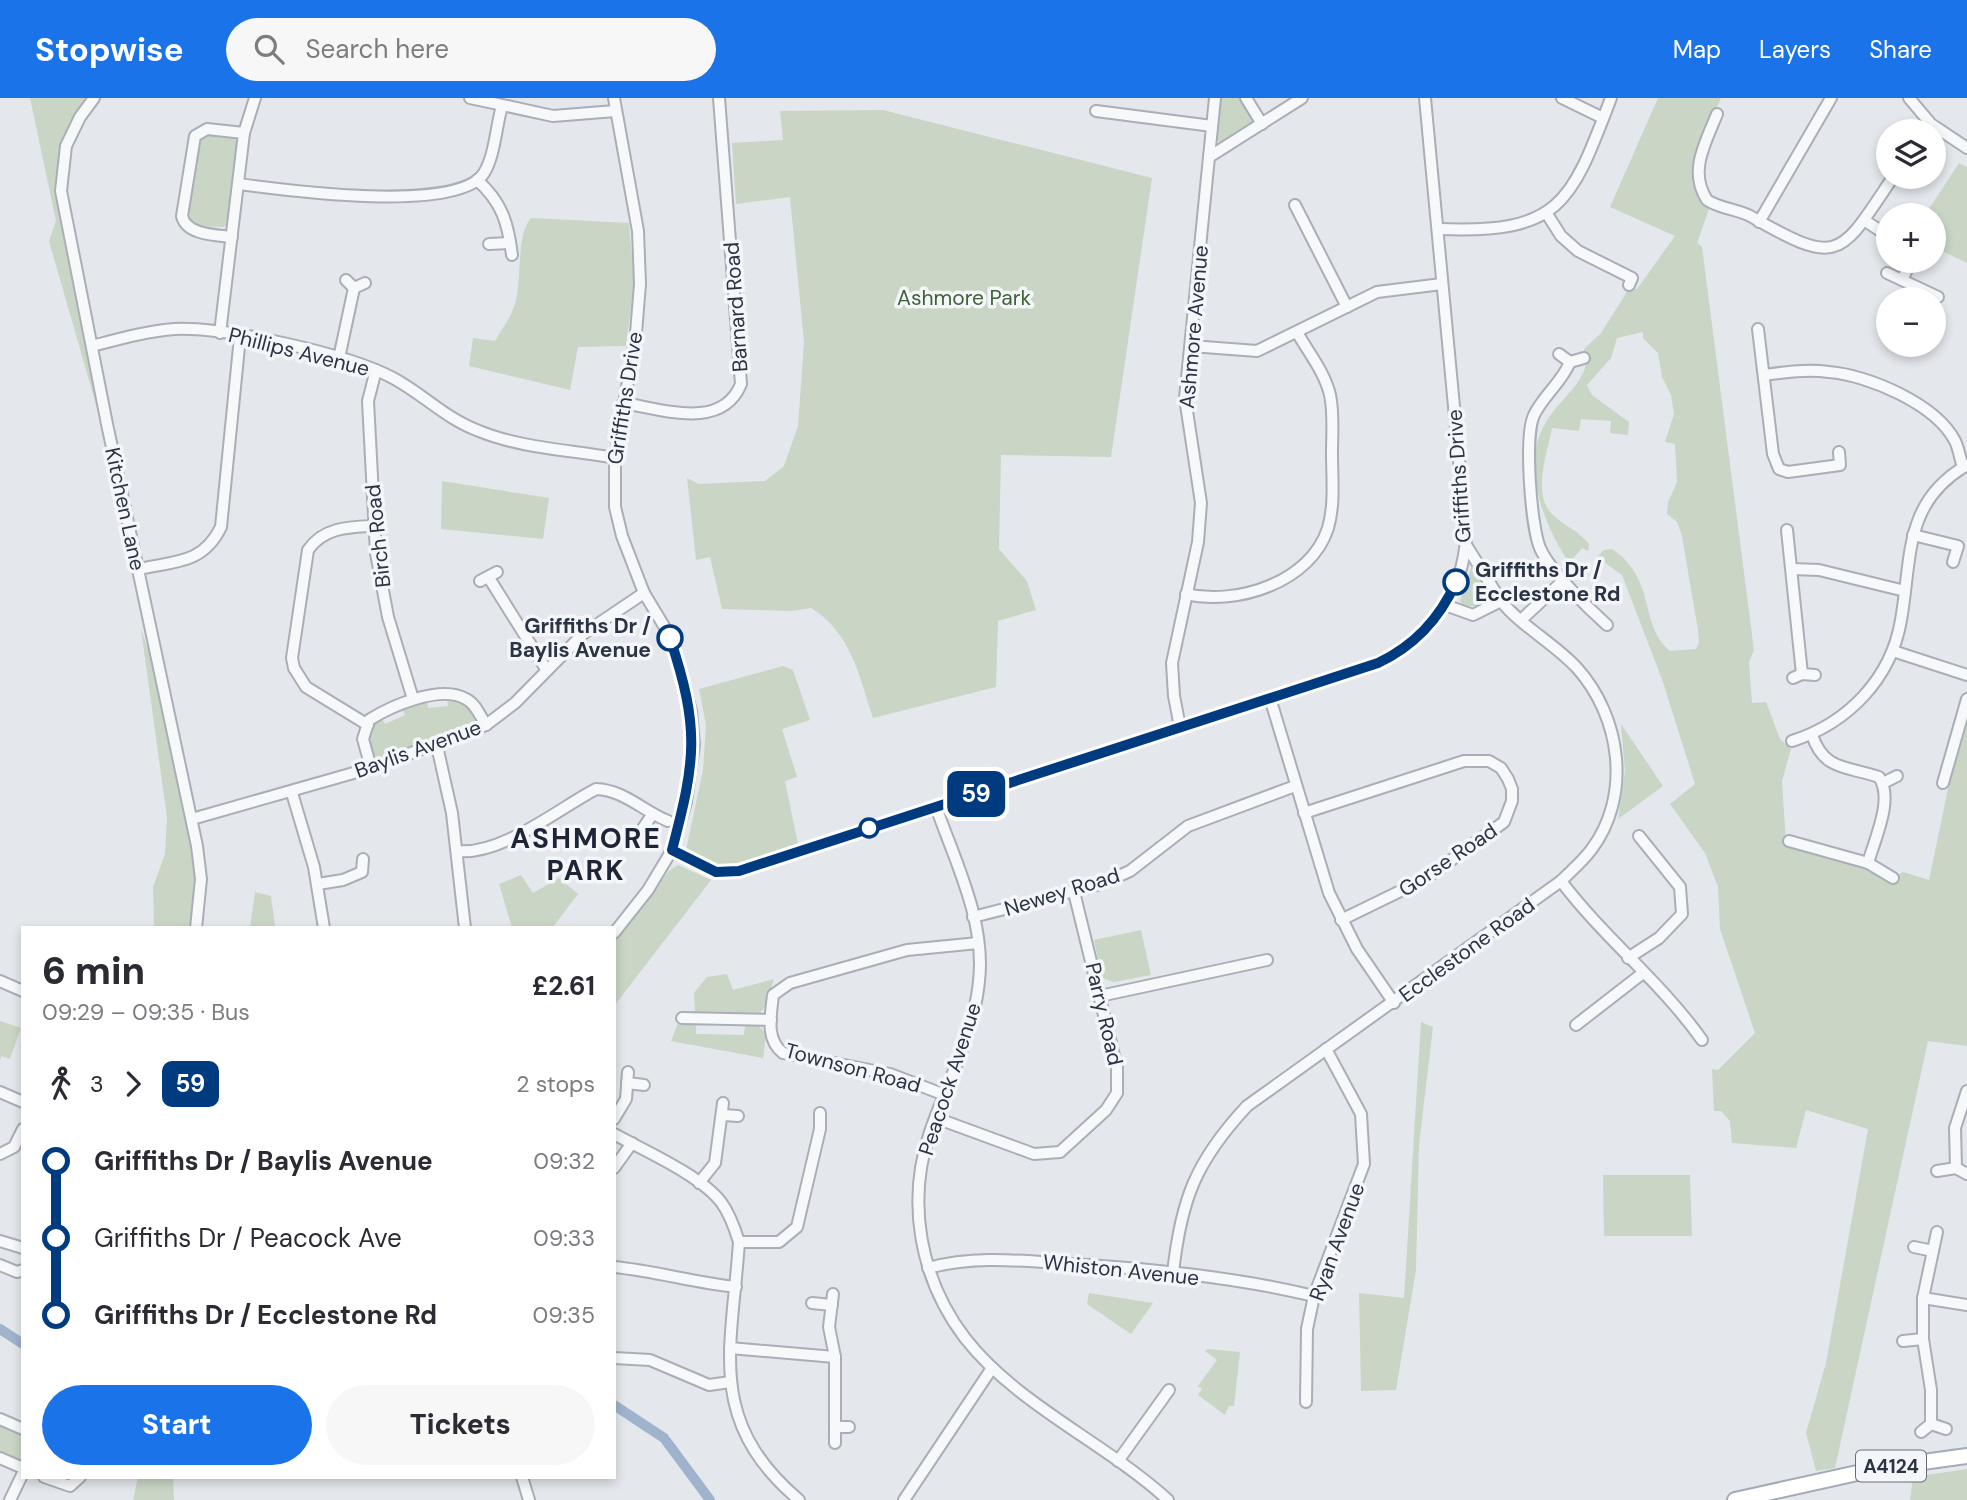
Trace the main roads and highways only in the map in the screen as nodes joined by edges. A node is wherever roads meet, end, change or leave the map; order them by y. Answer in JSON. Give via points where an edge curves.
{"nodes":[{"id":1,"x":1967,"y":1456,"type":"edge"},
{"id":2,"x":1735,"y":1500,"type":"edge"}],
"edges":[{"from":1,"to":2,"type":"main road","number":"A4124","via":[[1880,1468]]}]}
